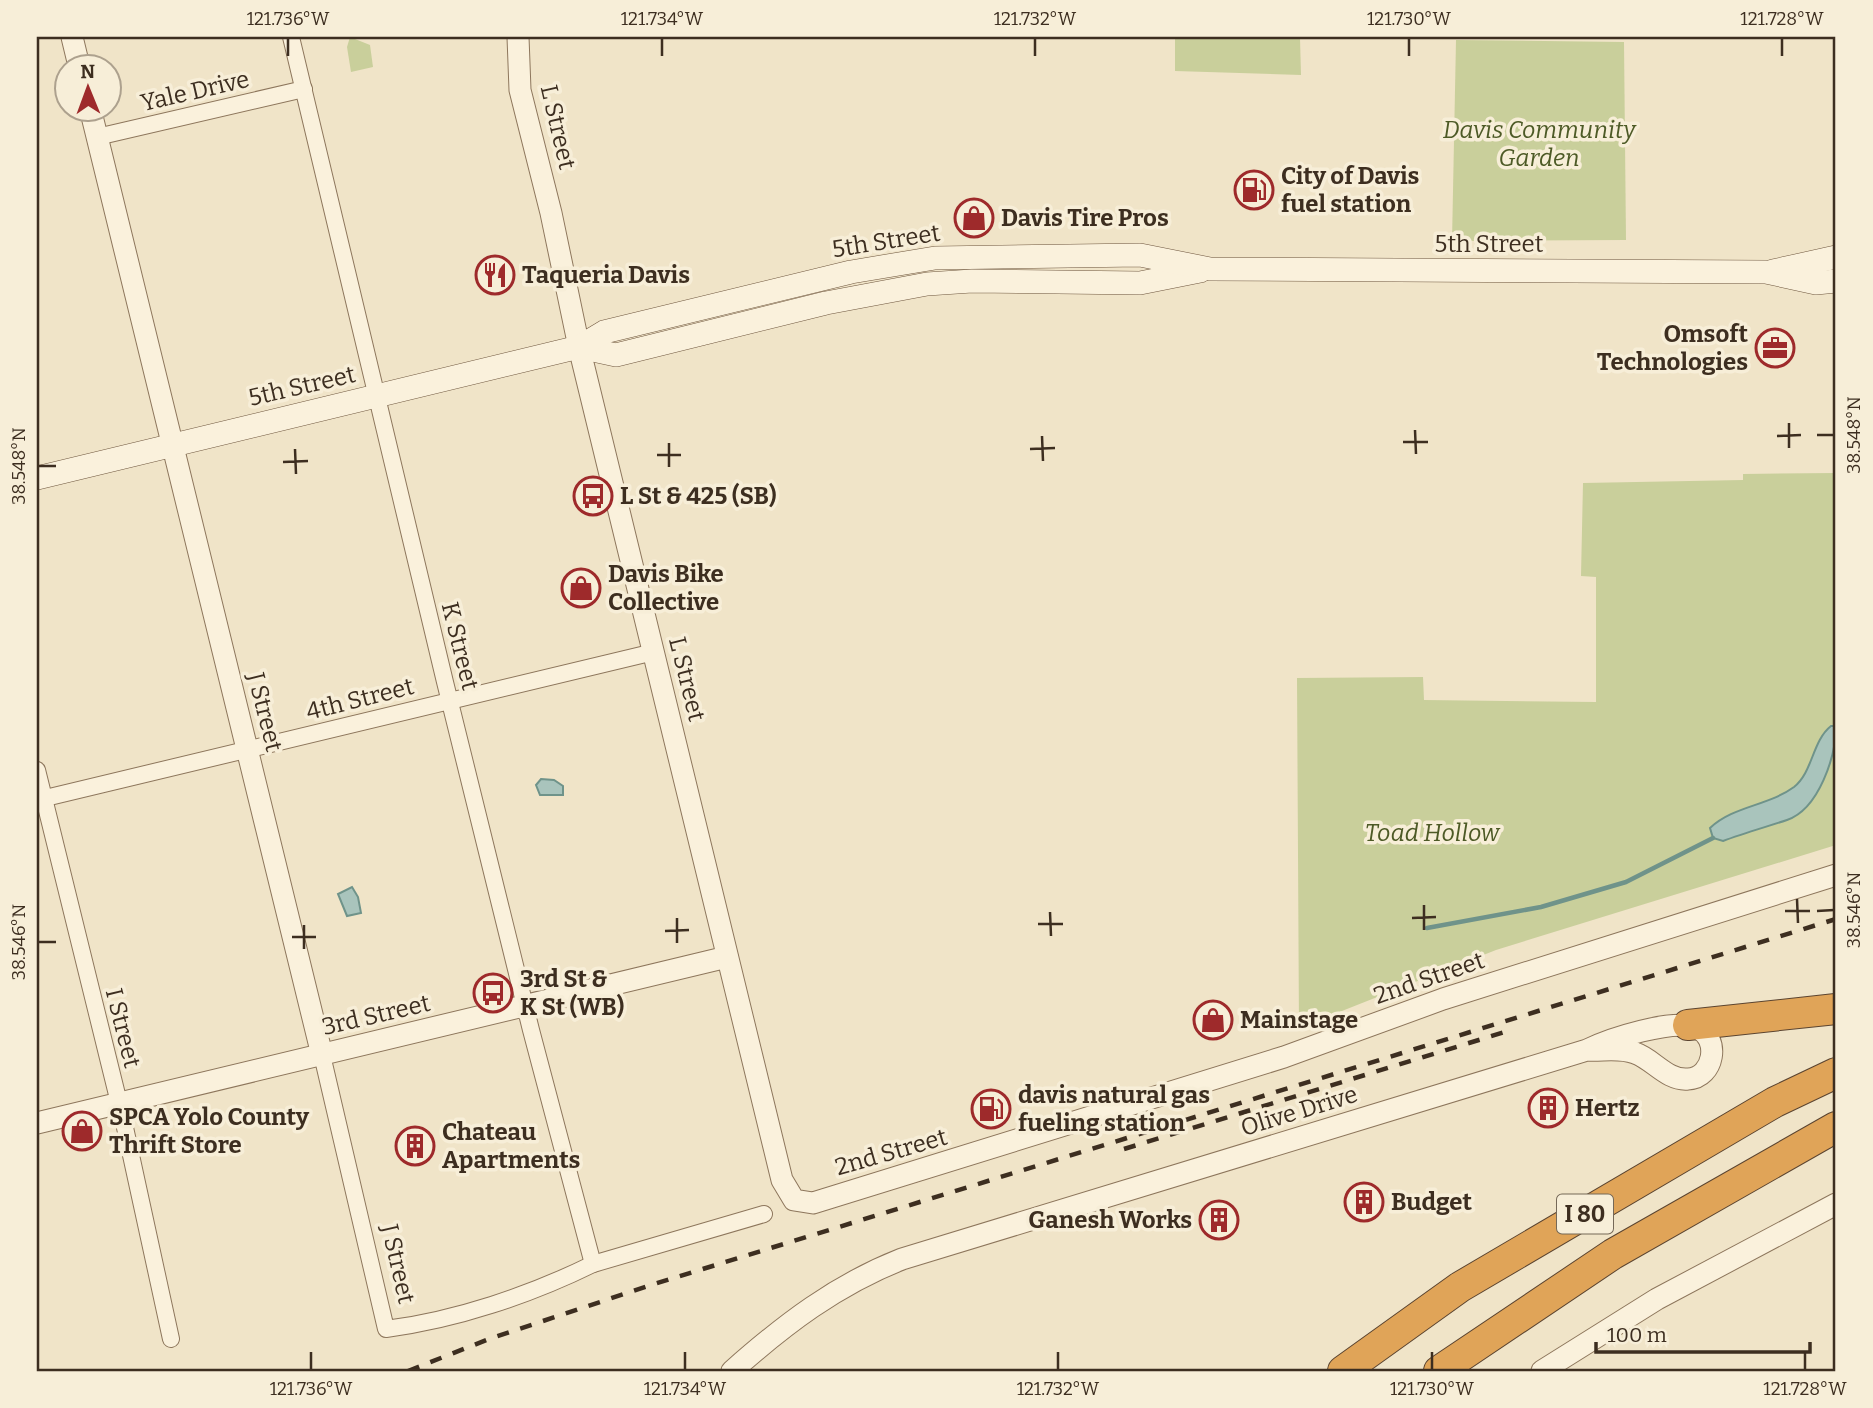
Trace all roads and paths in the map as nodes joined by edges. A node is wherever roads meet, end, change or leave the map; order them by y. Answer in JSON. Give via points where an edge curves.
{"nodes":[{"id":1,"x":291,"y":37,"type":"edge"},
{"id":2,"x":518,"y":37,"type":"edge"},
{"id":3,"x":304,"y":89,"type":"junction"},
{"id":4,"x":93,"y":122,"type":"edge"},
{"id":5,"x":97,"y":137,"type":"junction"},
{"id":6,"x":1836,"y":257,"type":"edge"},
{"id":7,"x":1766,"y":272,"type":"junction"},
{"id":8,"x":1836,"y":281,"type":"edge"},
{"id":9,"x":579,"y":347,"type":"junction"},
{"id":10,"x":378,"y":395,"type":"junction"},
{"id":11,"x":173,"y":444,"type":"junction"},
{"id":12,"x":37,"y":478,"type":"edge"},
{"id":13,"x":654,"y":652,"type":"junction"},
{"id":14,"x":450,"y":700,"type":"junction"},
{"id":15,"x":247,"y":749,"type":"junction"},
{"id":16,"x":37,"y":770,"type":"edge"},
{"id":17,"x":40,"y":799,"type":"edge"},
{"id":18,"x":1836,"y":876,"type":"edge"},
{"id":19,"x":727,"y":957,"type":"junction"},
{"id":20,"x":527,"y":1006,"type":"junction"},
{"id":21,"x":1836,"y":1009,"type":"edge"},
{"id":22,"x":1688,"y":1025,"type":"junction"},
{"id":23,"x":1587,"y":1050,"type":"junction"},
{"id":24,"x":322,"y":1055,"type":"junction"},
{"id":25,"x":1836,"y":1073,"type":"edge"},
{"id":26,"x":119,"y":1104,"type":"junction"},
{"id":27,"x":37,"y":1123,"type":"edge"},
{"id":28,"x":1836,"y":1127,"type":"edge"},
{"id":29,"x":799,"y":1203,"type":"joint"},
{"id":30,"x":1836,"y":1204,"type":"edge"},
{"id":31,"x":764,"y":1214,"type":"dead end"},
{"id":32,"x":593,"y":1264,"type":"junction"},
{"id":33,"x":171,"y":1339,"type":"dead end"},
{"id":34,"x":732,"y":1371,"type":"edge"},
{"id":35,"x":1343,"y":1371,"type":"edge"},
{"id":36,"x":1439,"y":1371,"type":"edge"},
{"id":37,"x":1542,"y":1371,"type":"edge"}],
"edges":[{"from":1,"to":3,"type":"street","name":"K Street"},
{"from":2,"to":9,"type":"street","name":"L Street","via":[[520,90]]},
{"from":3,"to":5,"type":"street","name":"Yale Drive"},
{"from":3,"to":10,"type":"street","name":"K Street"},
{"from":4,"to":5,"type":"street","name":"J Street"},
{"from":5,"to":11,"type":"street","name":"J Street"},
{"from":6,"to":7,"type":"main road","name":"5th Street"},
{"from":7,"to":8,"type":"main road","name":"5th Street","via":[[1816,283]]},
{"from":7,"to":9,"type":"main road","name":"5th Street","via":[[1210,269],[1140,255],[958,256],[851,271],[604,332]]},
{"from":9,"to":10,"type":"main road","name":"5th Street"},
{"from":9,"to":13,"type":"street","name":"L Street"},
{"from":10,"to":11,"type":"main road","name":"5th Street"},
{"from":10,"to":14,"type":"street","name":"K Street"},
{"from":11,"to":12,"type":"main road","name":"5th Street"},
{"from":11,"to":15,"type":"street","name":"J Street"},
{"from":13,"to":14,"type":"street","name":"4th Street"},
{"from":13,"to":19,"type":"street","name":"L Street"},
{"from":14,"to":15,"type":"street","name":"4th Street"},
{"from":14,"to":20,"type":"street","name":"K Street"},
{"from":15,"to":17,"type":"street","name":"4th Street"},
{"from":15,"to":24,"type":"street","name":"J Street"},
{"from":16,"to":17,"type":"street","name":"I Street"},
{"from":17,"to":26,"type":"street","name":"I Street"},
{"from":18,"to":29,"type":"street","name":"2nd Street","via":[[1443,999],[1315,1047],[984,1152],[813,1203]]},
{"from":19,"to":20,"type":"street","name":"3rd Street"},
{"from":19,"to":29,"type":"street","name":"L Street","via":[[782,1180]]},
{"from":20,"to":24,"type":"street","name":"3rd Street"},
{"from":20,"to":32,"type":"street","name":"K Street"},
{"from":21,"to":22,"type":"highway"},
{"from":22,"to":23,"type":"street","name":"Olive Drive","via":[[1605,1041]]},
{"from":22,"to":23,"type":"street","name":"Olive Drive","via":[[1702,1031],[1711,1049],[1707,1069],[1693,1079],[1676,1078],[1635,1053]]},
{"from":23,"to":34,"type":"street","name":"Olive Drive","via":[[902,1259],[816,1302]]},
{"from":24,"to":26,"type":"street","name":"3rd Street"},
{"from":24,"to":32,"type":"street","name":"J Street","via":[[386,1329],[465,1312]]},
{"from":25,"to":35,"type":"highway","number":"I 80","via":[[1775,1102],[1460,1287]]},
{"from":26,"to":27,"type":"street","name":"3rd Street"},
{"from":26,"to":33,"type":"street","name":"I Street"},
{"from":28,"to":36,"type":"highway","number":"I 80","via":[[1613,1254]]},
{"from":30,"to":37,"type":"street","via":[[1668,1293]]},
{"from":31,"to":32,"type":"street"}]}
